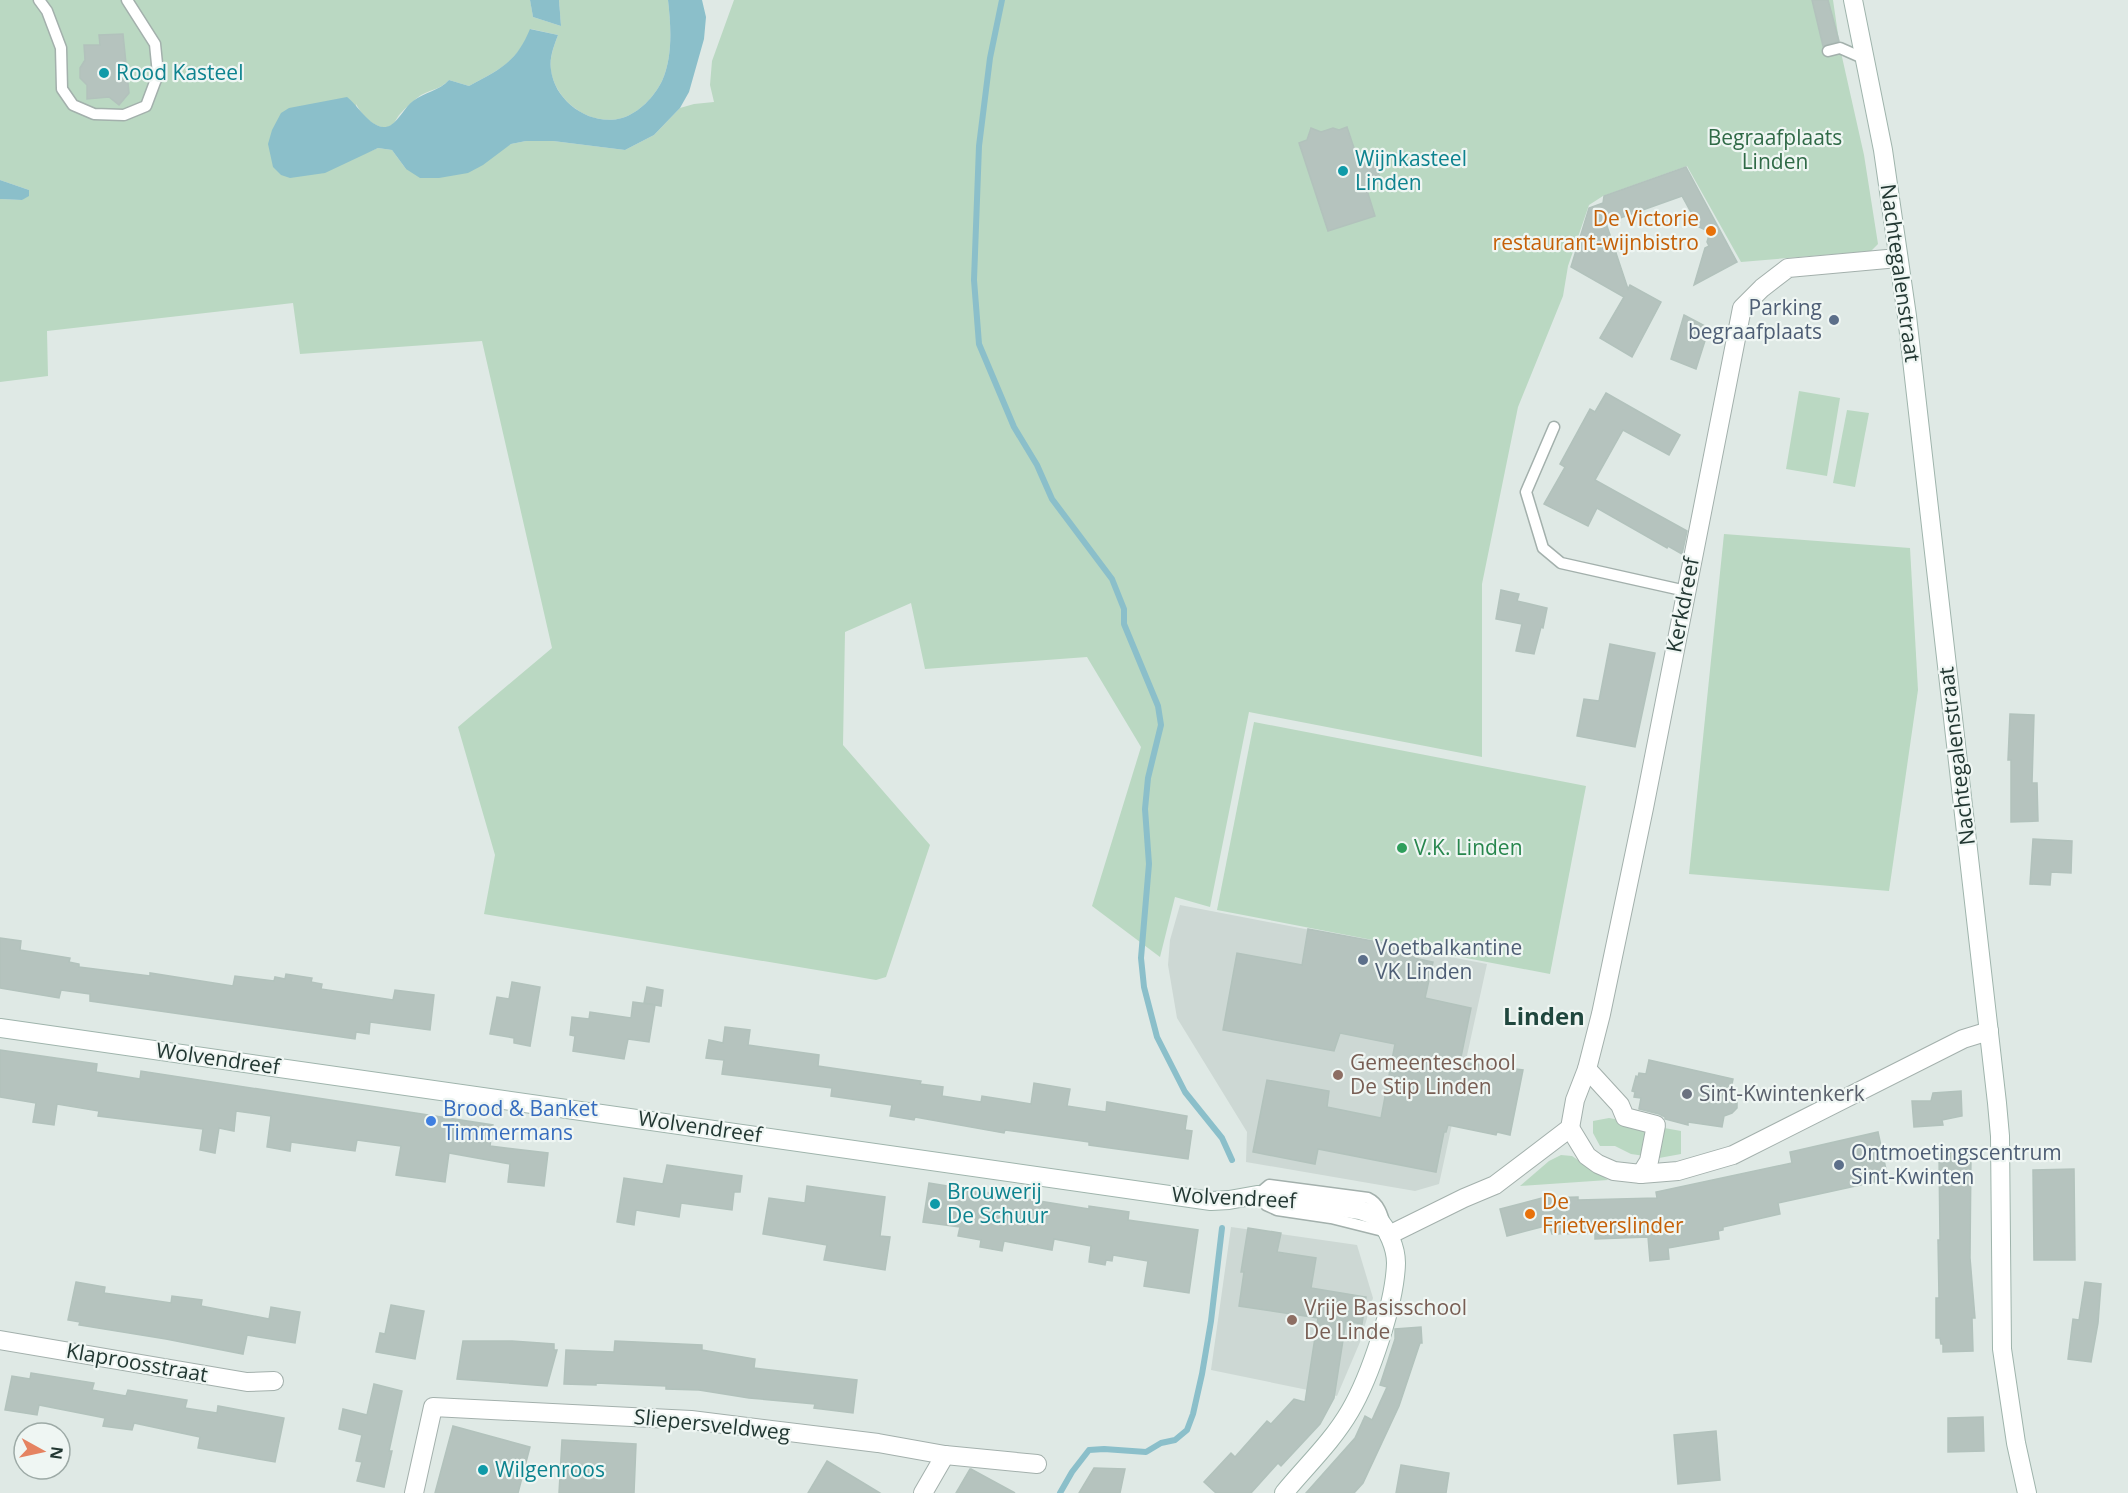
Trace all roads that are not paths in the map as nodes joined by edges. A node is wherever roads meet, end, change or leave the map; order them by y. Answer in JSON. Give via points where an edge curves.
{"nodes":[{"id":1,"x":39,"y":0,"type":"edge"},
{"id":2,"x":127,"y":0,"type":"edge"},
{"id":3,"x":1848,"y":0,"type":"edge"},
{"id":4,"x":1853,"y":0,"type":"edge"},
{"id":5,"x":1856,"y":21,"type":"junction"},
{"id":6,"x":1828,"y":51,"type":"dead end"},
{"id":7,"x":1865,"y":59,"type":"junction"},
{"id":8,"x":1898,"y":258,"type":"junction"},
{"id":9,"x":1554,"y":427,"type":"dead end"},
{"id":10,"x":1686,"y":591,"type":"junction"},
{"id":11,"x":0,"y":1028,"type":"edge"},
{"id":12,"x":1989,"y":1031,"type":"junction"},
{"id":13,"x":1587,"y":1070,"type":"junction"},
{"id":14,"x":1570,"y":1128,"type":"junction"},
{"id":15,"x":1641,"y":1174,"type":"junction"},
{"id":16,"x":1393,"y":1231,"type":"junction"},
{"id":17,"x":0,"y":1340,"type":"edge"},
{"id":18,"x":274,"y":1381,"type":"dead end"},
{"id":19,"x":945,"y":1455,"type":"junction"},
{"id":20,"x":1037,"y":1464,"type":"dead end"},
{"id":21,"x":414,"y":1493,"type":"edge"},
{"id":22,"x":923,"y":1493,"type":"edge"},
{"id":23,"x":1284,"y":1493,"type":"edge"},
{"id":24,"x":2027,"y":1493,"type":"edge"}],
"edges":[{"from":1,"to":2,"type":"lane","via":[[48,11],[61,48],[62,89],[73,105],[94,114],[124,115],[146,106],[158,74],[154,44]]},
{"from":3,"to":5,"type":"street","name":"Nachtegalenstraat"},
{"from":4,"to":5,"type":"street","name":"Nachtegalenstraat"},
{"from":5,"to":7,"type":"street","name":"Nachtegalenstraat"},
{"from":6,"to":7,"type":"lane","via":[[1840,48]]},
{"from":7,"to":8,"type":"street","name":"Nachtegalenstraat"},
{"from":8,"to":10,"type":"street","name":"Kerkdreef","via":[[1788,268],[1742,308]]},
{"from":8,"to":12,"type":"street","name":"Nachtegalenstraat"},
{"from":9,"to":10,"type":"lane","via":[[1526,492],[1543,548],[1561,563]]},
{"from":10,"to":13,"type":"street","name":"Kerkdreef"},
{"from":11,"to":16,"type":"street","name":"Wolvendreef","via":[[1211,1201],[1257,1195],[1360,1210]]},
{"from":12,"to":15,"type":"street","via":[[1963,1039],[1733,1155],[1678,1171]]},
{"from":12,"to":24,"type":"street","name":"Nachtegalenstraat","via":[[2000,1136],[2002,1349]]},
{"from":13,"to":14,"type":"street","name":"Kerkdreef","via":[[1575,1100]]},
{"from":13,"to":15,"type":"street","via":[[1620,1105],[1625,1118],[1656,1125],[1649,1161]]},
{"from":14,"to":15,"type":"street","via":[[1587,1156],[1598,1164],[1614,1171]]},
{"from":14,"to":16,"type":"street","via":[[1495,1185]]},
{"from":16,"to":23,"type":"street","via":[[1396,1262],[1390,1299],[1364,1385],[1335,1434]]},
{"from":17,"to":18,"type":"street","name":"Klaproosstraat","via":[[247,1382]]},
{"from":19,"to":20,"type":"street","name":"Sliepersveldweg"},
{"from":19,"to":21,"type":"street","name":"Sliepersveldweg","via":[[691,1419],[433,1407]]},
{"from":19,"to":22,"type":"street"}]}
